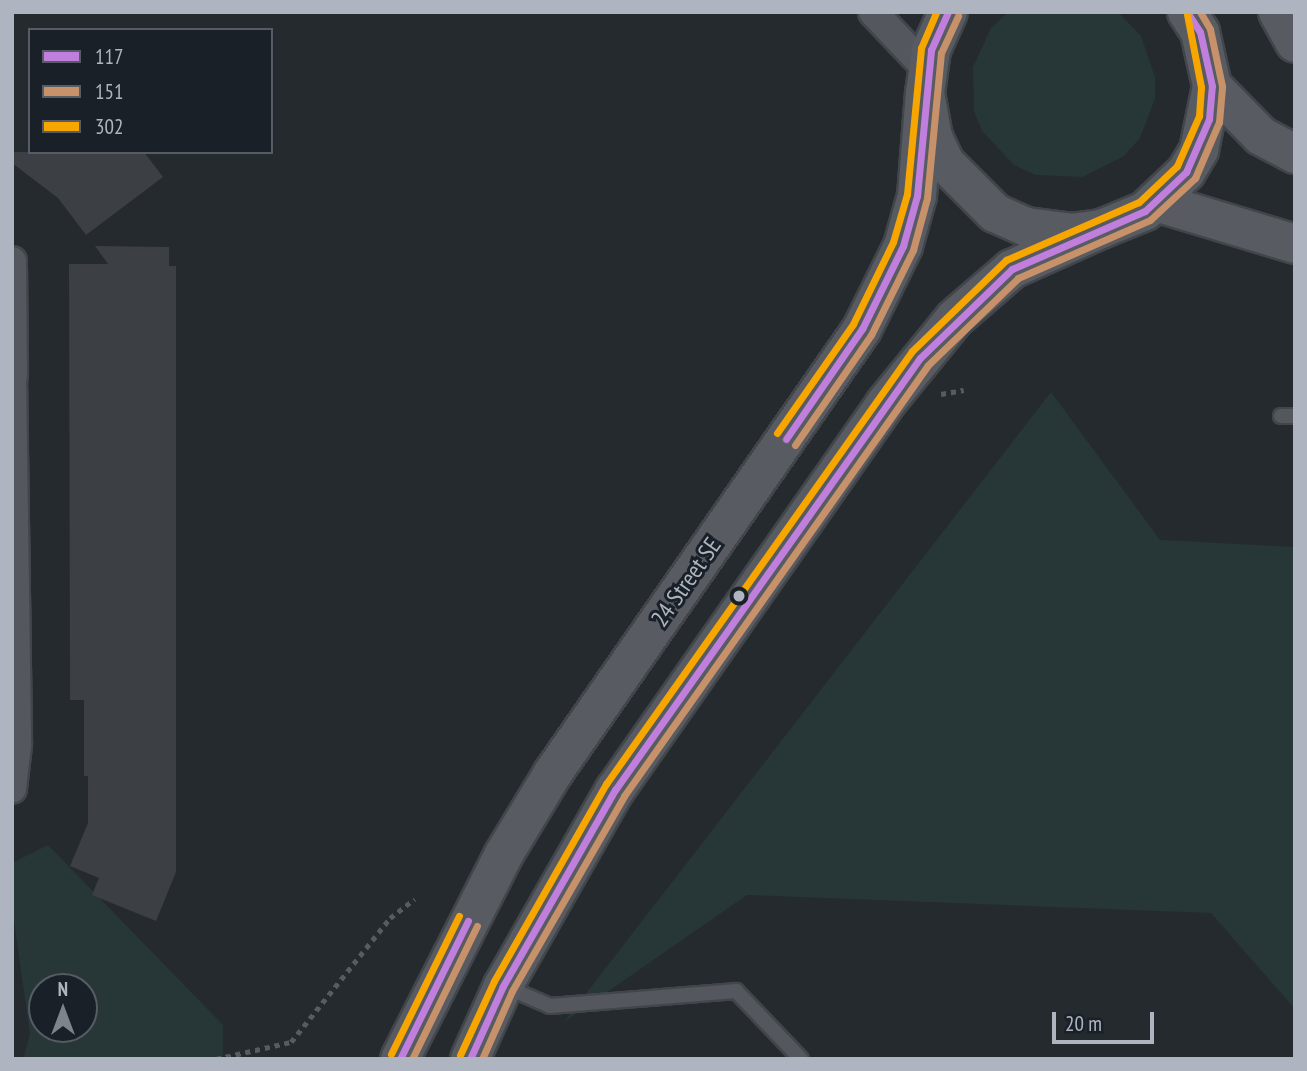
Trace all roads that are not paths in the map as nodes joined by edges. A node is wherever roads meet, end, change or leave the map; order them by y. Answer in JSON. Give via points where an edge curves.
{"nodes":[{"id":1,"x":873,"y":12,"type":"edge"},
{"id":2,"x":948,"y":12,"type":"edge"},
{"id":3,"x":1278,"y":12,"type":"edge"},
{"id":4,"x":1195,"y":19,"type":"edge"},
{"id":5,"x":1295,"y":43,"type":"edge"},
{"id":6,"x":927,"y":82,"type":"junction"},
{"id":7,"x":1212,"y":86,"type":"junction"},
{"id":8,"x":1295,"y":155,"type":"edge"},
{"id":9,"x":1156,"y":202,"type":"junction"},
{"id":10,"x":1101,"y":229,"type":"junction"},
{"id":11,"x":1295,"y":244,"type":"edge"},
{"id":12,"x":12,"y":261,"type":"edge"},
{"id":13,"x":13,"y":376,"type":"edge"},
{"id":14,"x":12,"y":789,"type":"edge"},
{"id":15,"x":503,"y":986,"type":"junction"},
{"id":16,"x":400,"y":1059,"type":"edge"},
{"id":17,"x":470,"y":1059,"type":"edge"},
{"id":18,"x":801,"y":1059,"type":"edge"}],
"edges":[{"from":1,"to":6,"type":"street"},
{"from":2,"to":6,"type":"main road"},
{"from":3,"to":5,"type":"main road"},
{"from":4,"to":7,"type":"main road"},
{"from":6,"to":10,"type":"main road","via":[[933,137],[945,163],[977,200],[1027,227],[1072,233]]},
{"from":6,"to":16,"type":"main road","name":"24 Street SE","via":[[917,196],[903,246],[862,329],[553,774],[498,866]]},
{"from":7,"to":8,"type":"main road","via":[[1261,136]]},
{"from":7,"to":9,"type":"main road","via":[[1199,150],[1186,172]]},
{"from":9,"to":10,"type":"main road"},
{"from":9,"to":11,"type":"main road"},
{"from":10,"to":15,"type":"main road","via":[[1012,269],[920,358],[615,790]]},
{"from":12,"to":13,"type":"street"},
{"from":13,"to":14,"type":"street","via":[[17,745]]},
{"from":15,"to":17,"type":"main road"},
{"from":15,"to":18,"type":"lane","via":[[550,1006],[736,991]]}]}
